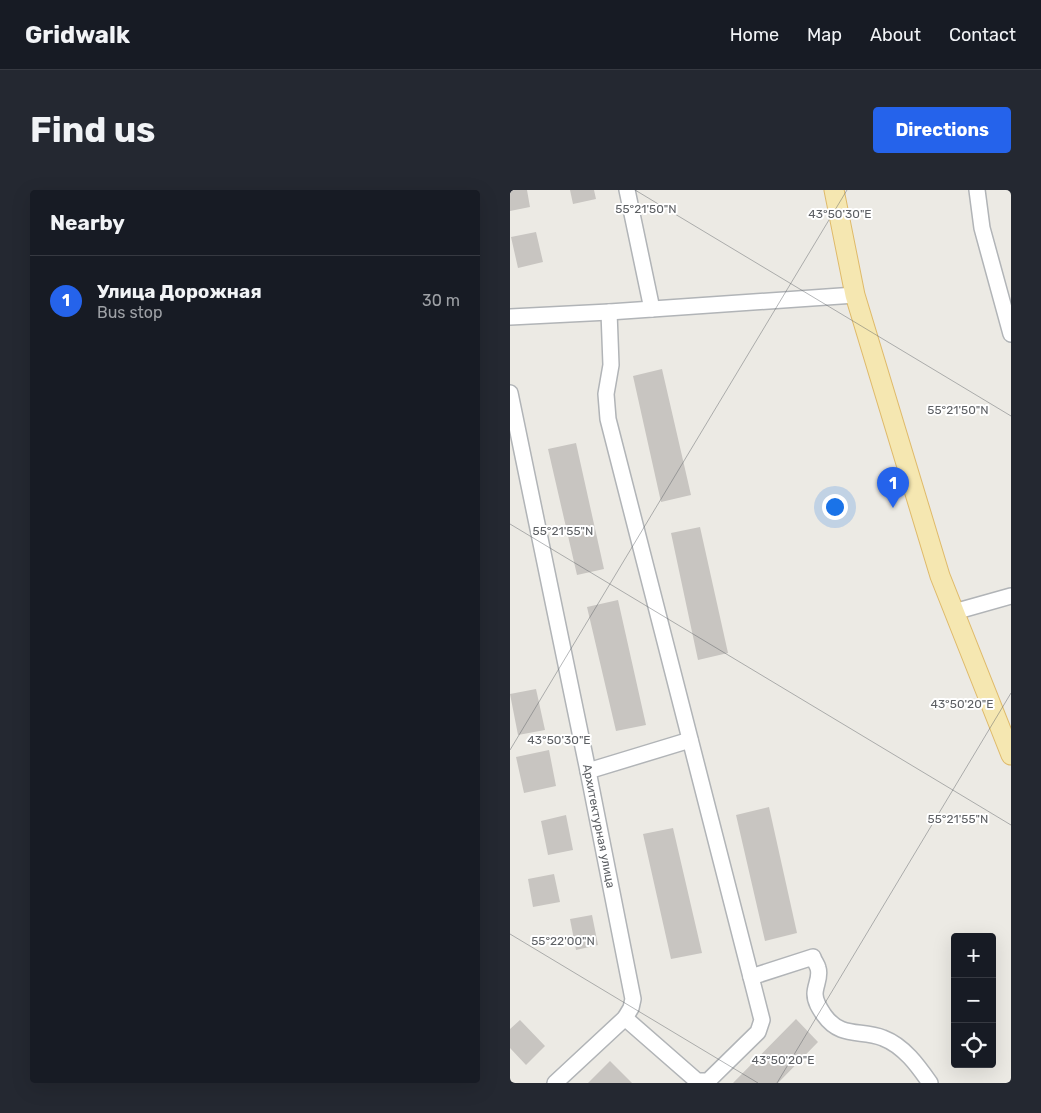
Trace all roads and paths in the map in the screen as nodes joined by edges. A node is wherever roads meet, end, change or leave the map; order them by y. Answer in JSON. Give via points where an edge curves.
{"nodes":[{"id":1,"x":627,"y":190,"type":"edge"},
{"id":2,"x":834,"y":190,"type":"edge"},
{"id":3,"x":977,"y":190,"type":"edge"},
{"id":4,"x":855,"y":295,"type":"junction"},
{"id":5,"x":652,"y":310,"type":"junction"},
{"id":6,"x":610,"y":312,"type":"junction"},
{"id":7,"x":510,"y":316,"type":"edge"},
{"id":8,"x":1011,"y":334,"type":"edge"},
{"id":9,"x":510,"y":394,"type":"edge"},
{"id":10,"x":1011,"y":596,"type":"edge"},
{"id":11,"x":954,"y":612,"type":"junction"},
{"id":12,"x":1007,"y":735,"type":"edge"},
{"id":13,"x":690,"y":740,"type":"junction"},
{"id":14,"x":1011,"y":755,"type":"edge"},
{"id":15,"x":588,"y":771,"type":"junction"},
{"id":16,"x":751,"y":977,"type":"junction"},
{"id":17,"x":625,"y":1018,"type":"junction"},
{"id":18,"x":556,"y":1083,"type":"edge"},
{"id":19,"x":930,"y":1083,"type":"edge"}],
"edges":[{"from":1,"to":5,"type":"street"},
{"from":2,"to":4,"type":"main road"},
{"from":3,"to":8,"type":"street","via":[[982,228]]},
{"from":4,"to":5,"type":"street"},
{"from":4,"to":11,"type":"main road","via":[[940,576]]},
{"from":5,"to":6,"type":"street"},
{"from":6,"to":7,"type":"street"},
{"from":6,"to":13,"type":"street","via":[[608,419]]},
{"from":9,"to":15,"type":"street","name":"Архитектурная улица"},
{"from":10,"to":11,"type":"street"},
{"from":11,"to":12,"type":"main road"},
{"from":12,"to":14,"type":"main road"},
{"from":13,"to":15,"type":"street"},
{"from":13,"to":16,"type":"street"},
{"from":15,"to":17,"type":"street","name":"Архитектурная улица","via":[[633,999]]},
{"from":16,"to":17,"type":"street","via":[[762,1020],[758,1032],[708,1081],[697,1081]]},
{"from":16,"to":19,"type":"street","via":[[813,958],[819,977],[815,993],[817,1004],[826,1017],[850,1033],[871,1034],[898,1046]]},
{"from":17,"to":18,"type":"street","name":"Архитектурная улица"}]}
